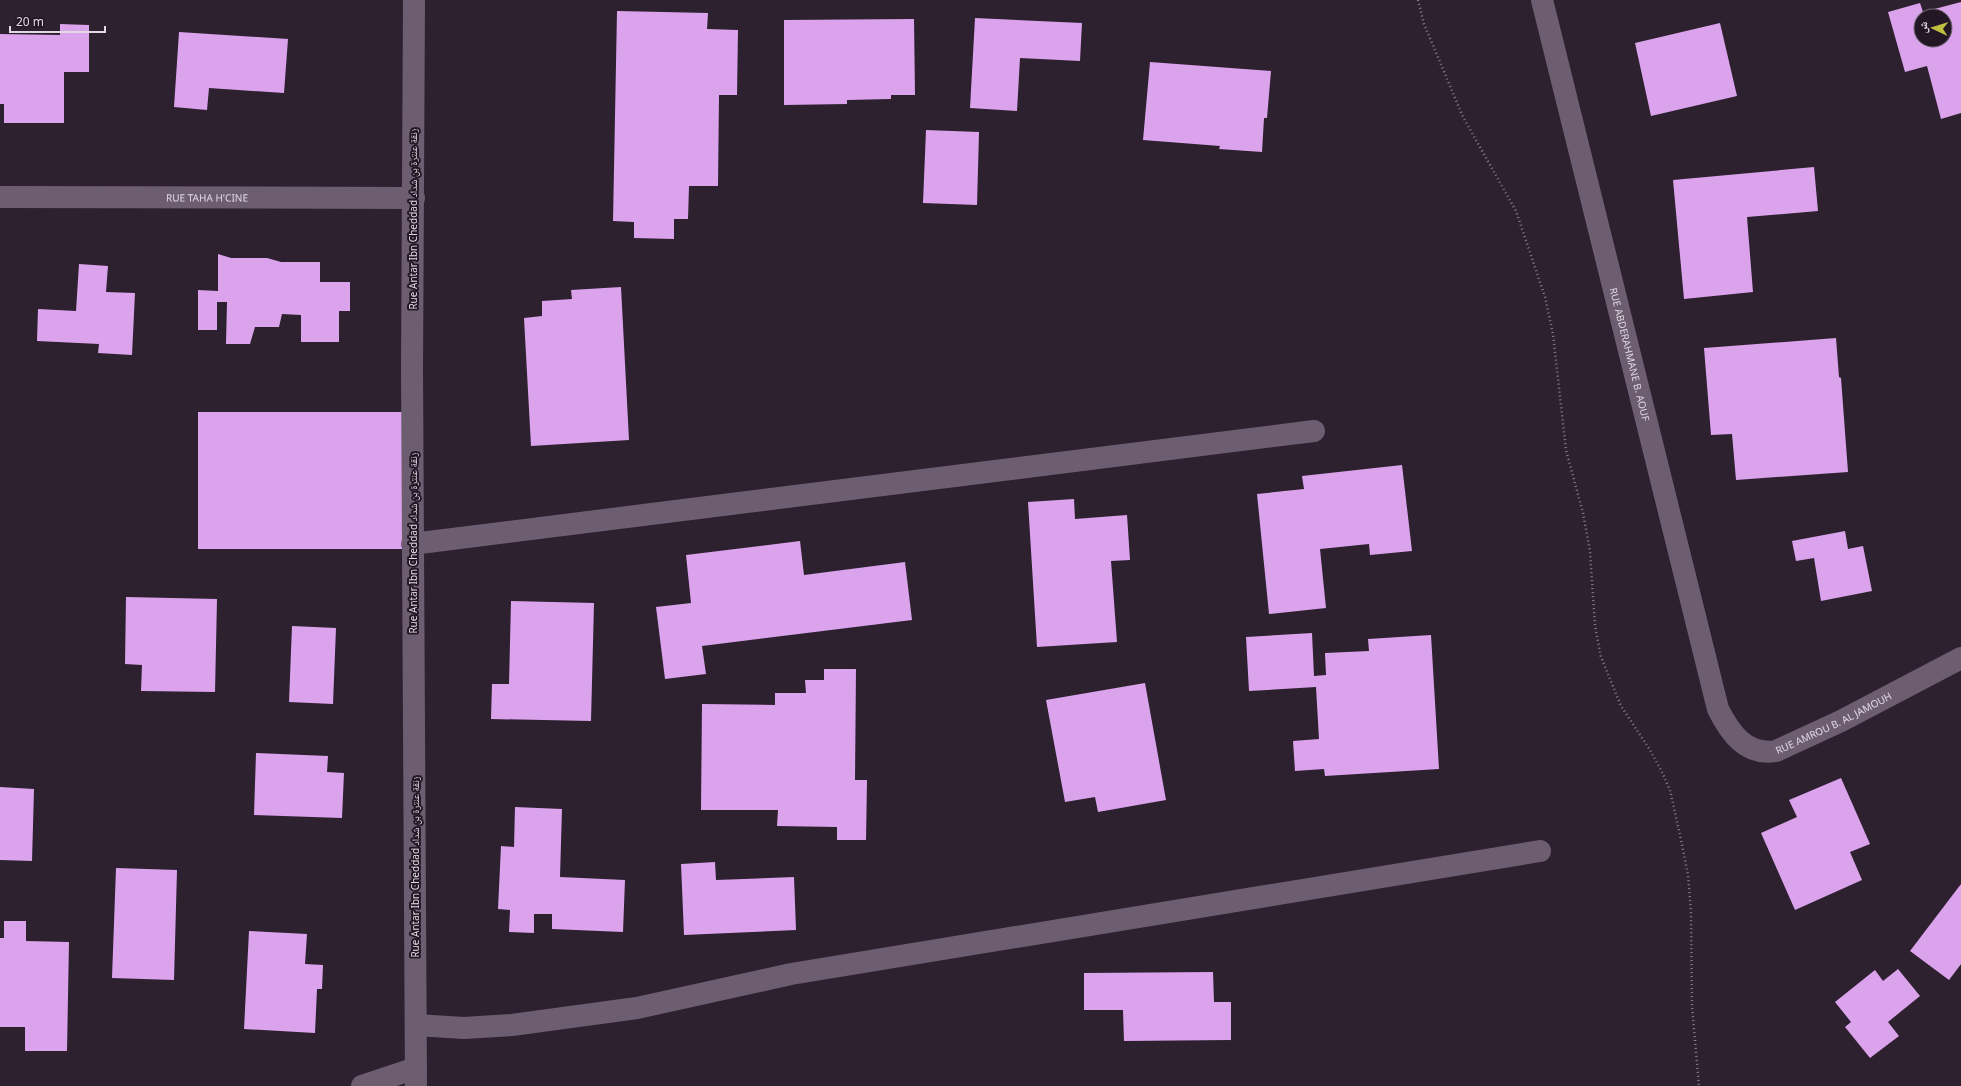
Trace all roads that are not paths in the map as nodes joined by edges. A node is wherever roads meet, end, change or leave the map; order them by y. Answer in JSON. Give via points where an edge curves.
{"nodes":[{"id":1,"x":414,"y":0,"type":"edge"},
{"id":2,"x":1542,"y":0,"type":"edge"},
{"id":3,"x":0,"y":197,"type":"edge"},
{"id":4,"x":414,"y":198,"type":"junction"},
{"id":5,"x":1314,"y":431,"type":"dead end"},
{"id":6,"x":412,"y":544,"type":"junction"},
{"id":7,"x":1961,"y":658,"type":"edge"},
{"id":8,"x":1718,"y":709,"type":"joint"},
{"id":9,"x":1540,"y":851,"type":"dead end"},
{"id":10,"x":416,"y":1025,"type":"junction"},
{"id":11,"x":416,"y":1077,"type":"edge"},
{"id":12,"x":362,"y":1086,"type":"edge"}],
"edges":[{"from":1,"to":4,"type":"street","name":"Rue Antar Ibn Cheddad زنقة عنترة بن شداد"},
{"from":2,"to":8,"type":"street","name":"RUE ABDERAHMANE B. AOUF"},
{"from":3,"to":4,"type":"street","name":"RUE TAHA H'CINE"},
{"from":4,"to":6,"type":"street","name":"Rue Antar Ibn Cheddad زنقة عنترة بن شداد"},
{"from":5,"to":6,"type":"street"},
{"from":6,"to":10,"type":"street","name":"Rue Antar Ibn Cheddad زنقة عنترة بن شداد"},
{"from":7,"to":8,"type":"street","name":"RUE AMROU B. AL JAMOUH","via":[[1841,721],[1776,751],[1756,750],[1738,740],[1730,732]]},
{"from":9,"to":10,"type":"street","via":[[791,974],[637,1008],[512,1025],[464,1028]]},
{"from":10,"to":11,"type":"street","name":"Rue Antar Ibn Cheddad زنقة عنترة بن شداد"},
{"from":11,"to":12,"type":"street"}]}
